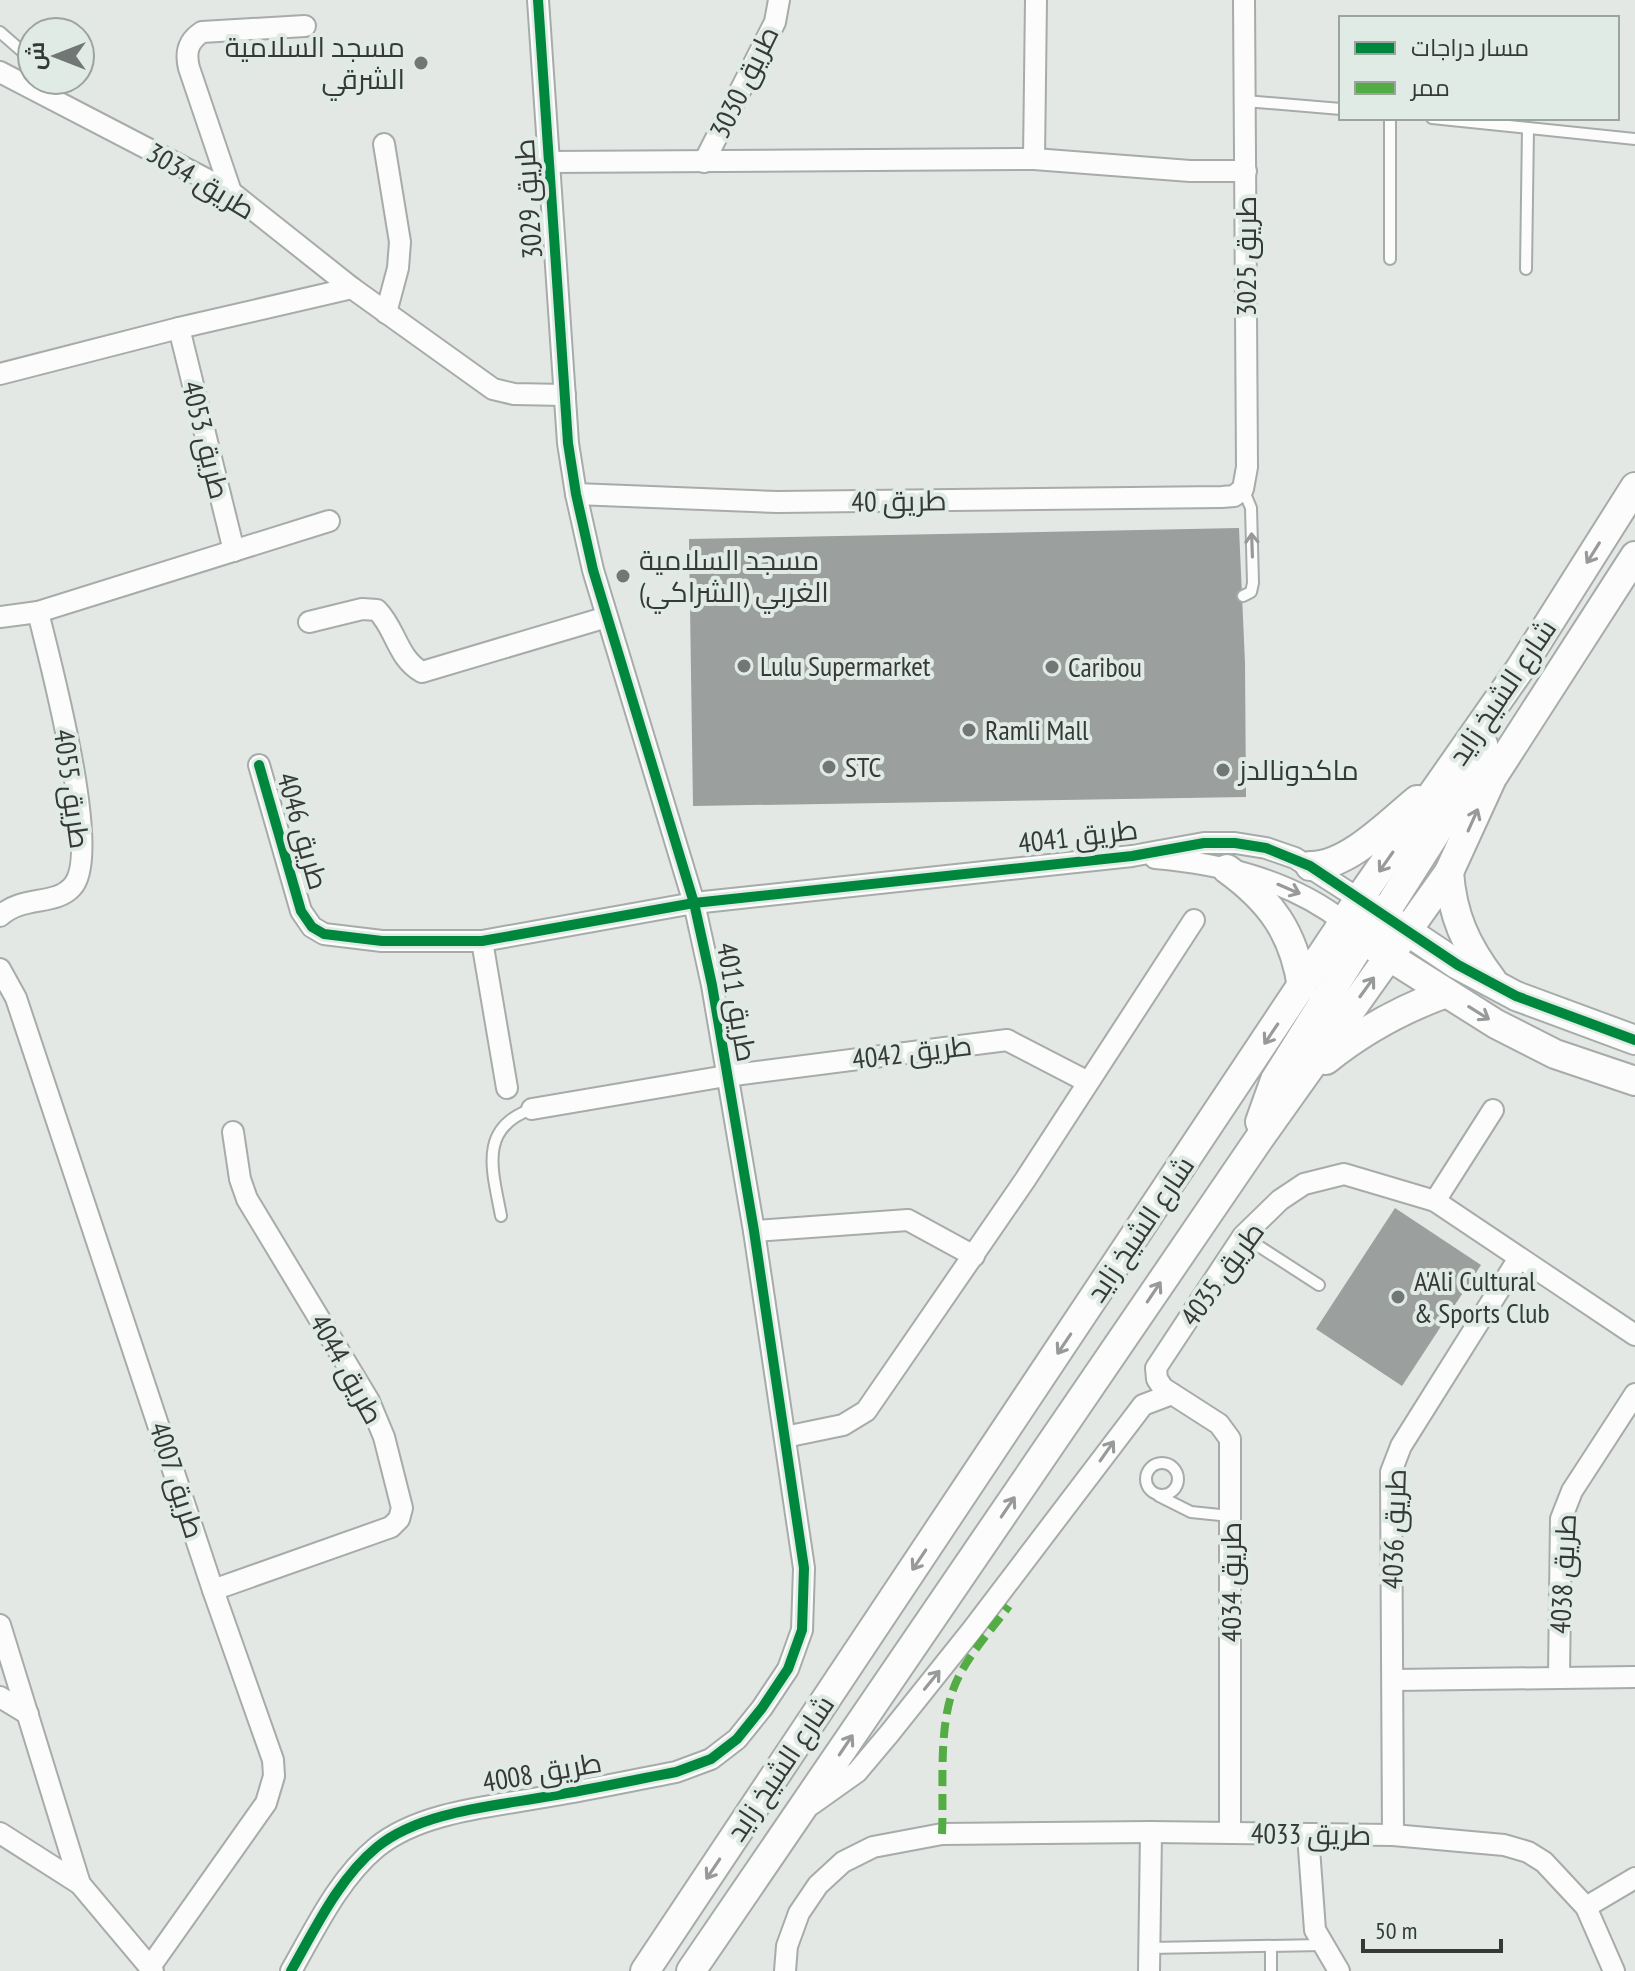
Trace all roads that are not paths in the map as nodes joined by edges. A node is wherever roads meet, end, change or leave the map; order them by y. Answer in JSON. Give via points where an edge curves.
{"nodes":[{"id":1,"x":538,"y":0,"type":"edge"},
{"id":2,"x":779,"y":0,"type":"edge"},
{"id":3,"x":1036,"y":0,"type":"edge"},
{"id":4,"x":1244,"y":0,"type":"edge"},
{"id":5,"x":305,"y":26,"type":"dead end"},
{"id":6,"x":0,"y":32,"type":"edge"},
{"id":7,"x":16,"y":46,"type":"edge"},
{"id":8,"x":59,"y":96,"type":"edge"},
{"id":9,"x":1245,"y":101,"type":"junction"},
{"id":10,"x":1339,"y":109,"type":"edge"},
{"id":11,"x":1390,"y":120,"type":"edge"},
{"id":12,"x":1451,"y":120,"type":"edge"},
{"id":13,"x":1528,"y":128,"type":"junction"},
{"id":14,"x":1635,"y":139,"type":"edge"},
{"id":15,"x":384,"y":144,"type":"dead end"},
{"id":16,"x":1034,"y":159,"type":"junction"},
{"id":17,"x":549,"y":162,"type":"junction"},
{"id":18,"x":704,"y":162,"type":"junction"},
{"id":19,"x":1246,"y":171,"type":"junction"},
{"id":20,"x":231,"y":192,"type":"junction"},
{"id":21,"x":1390,"y":259,"type":"dead end"},
{"id":22,"x":1526,"y":269,"type":"dead end"},
{"id":23,"x":352,"y":288,"type":"junction"},
{"id":24,"x":386,"y":313,"type":"junction"},
{"id":25,"x":179,"y":328,"type":"junction"},
{"id":26,"x":0,"y":374,"type":"edge"},
{"id":27,"x":565,"y":395,"type":"junction"},
{"id":28,"x":1635,"y":487,"type":"edge"},
{"id":29,"x":1243,"y":489,"type":"junction"},
{"id":30,"x":576,"y":494,"type":"junction"},
{"id":31,"x":329,"y":521,"type":"dead end"},
{"id":32,"x":234,"y":551,"type":"junction"},
{"id":33,"x":1635,"y":556,"type":"edge"},
{"id":34,"x":1243,"y":596,"type":"dead end"},
{"id":35,"x":38,"y":612,"type":"junction"},
{"id":36,"x":0,"y":617,"type":"edge"},
{"id":37,"x":607,"y":617,"type":"junction"},
{"id":38,"x":309,"y":622,"type":"dead end"},
{"id":39,"x":1500,"y":697,"type":"junction"},
{"id":40,"x":259,"y":765,"type":"dead end"},
{"id":41,"x":1443,"y":780,"type":"junction"},
{"id":42,"x":1132,"y":856,"type":"junction"},
{"id":43,"x":1310,"y":866,"type":"junction"},
{"id":44,"x":1227,"y":869,"type":"junction"},
{"id":45,"x":1449,"y":872,"type":"junction"},
{"id":46,"x":694,"y":903,"type":"junction"},
{"id":47,"x":0,"y":916,"type":"edge"},
{"id":48,"x":1383,"y":916,"type":"junction"},
{"id":49,"x":1194,"y":920,"type":"dead end"},
{"id":50,"x":1355,"y":921,"type":"junction"},
{"id":51,"x":1407,"y":932,"type":"junction"},
{"id":52,"x":482,"y":941,"type":"junction"},
{"id":53,"x":1389,"y":957,"type":"junction"},
{"id":54,"x":0,"y":969,"type":"edge"},
{"id":55,"x":1302,"y":987,"type":"junction"},
{"id":56,"x":1446,"y":993,"type":"junction"},
{"id":57,"x":1516,"y":996,"type":"junction"},
{"id":58,"x":1635,"y":1040,"type":"edge"},
{"id":59,"x":726,"y":1076,"type":"junction"},
{"id":60,"x":1300,"y":1080,"type":"junction"},
{"id":61,"x":1635,"y":1081,"type":"edge"},
{"id":62,"x":1088,"y":1082,"type":"junction"},
{"id":63,"x":507,"y":1088,"type":"dead end"},
{"id":64,"x":532,"y":1109,"type":"joint"},
{"id":65,"x":1493,"y":1110,"type":"dead end"},
{"id":66,"x":233,"y":1132,"type":"dead end"},
{"id":67,"x":1259,"y":1139,"type":"junction"},
{"id":68,"x":1435,"y":1201,"type":"junction"},
{"id":69,"x":501,"y":1216,"type":"dead end"},
{"id":70,"x":754,"y":1231,"type":"junction"},
{"id":71,"x":1243,"y":1236,"type":"junction"},
{"id":72,"x":974,"y":1256,"type":"junction"},
{"id":73,"x":1519,"y":1258,"type":"junction"},
{"id":74,"x":1319,"y":1285,"type":"dead end"},
{"id":75,"x":1635,"y":1335,"type":"edge"},
{"id":76,"x":1156,"y":1368,"type":"joint"},
{"id":77,"x":1172,"y":1394,"type":"junction"},
{"id":78,"x":1635,"y":1394,"type":"edge"},
{"id":79,"x":785,"y":1437,"type":"junction"},
{"id":80,"x":1157,"y":1495,"type":"dead end"},
{"id":81,"x":1230,"y":1516,"type":"junction"},
{"id":82,"x":213,"y":1590,"type":"junction"},
{"id":83,"x":0,"y":1625,"type":"edge"},
{"id":84,"x":802,"y":1630,"type":"joint"},
{"id":85,"x":1559,"y":1677,"type":"junction"},
{"id":86,"x":1635,"y":1677,"type":"edge"},
{"id":87,"x":1394,"y":1680,"type":"junction"},
{"id":88,"x":0,"y":1697,"type":"edge"},
{"id":89,"x":28,"y":1714,"type":"junction"},
{"id":90,"x":799,"y":1813,"type":"junction"},
{"id":91,"x":1151,"y":1832,"type":"junction"},
{"id":92,"x":0,"y":1833,"type":"edge"},
{"id":93,"x":1230,"y":1833,"type":"junction"},
{"id":94,"x":1308,"y":1835,"type":"junction"},
{"id":95,"x":1393,"y":1835,"type":"junction"},
{"id":96,"x":1635,"y":1878,"type":"edge"},
{"id":97,"x":80,"y":1884,"type":"junction"},
{"id":98,"x":1586,"y":1907,"type":"junction"},
{"id":99,"x":1322,"y":1945,"type":"junction"},
{"id":100,"x":1271,"y":1946,"type":"junction"},
{"id":101,"x":1149,"y":1948,"type":"junction"},
{"id":102,"x":152,"y":1969,"type":"edge"},
{"id":103,"x":291,"y":1971,"type":"edge"},
{"id":104,"x":645,"y":1971,"type":"edge"},
{"id":105,"x":691,"y":1971,"type":"edge"},
{"id":106,"x":785,"y":1971,"type":"edge"},
{"id":107,"x":1149,"y":1971,"type":"edge"},
{"id":108,"x":1271,"y":1971,"type":"edge"},
{"id":109,"x":1339,"y":1971,"type":"edge"},
{"id":110,"x":1614,"y":1971,"type":"edge"}],
"edges":[{"from":1,"to":17,"type":"street","name":"طريق 3029"},
{"from":2,"to":18,"type":"street","name":"طريق 3030","via":[[775,22]]},
{"from":3,"to":16,"type":"street"},
{"from":4,"to":9,"type":"street","name":"طريق 3025"},
{"from":5,"to":20,"type":"street","via":[[202,32],[188,47],[189,68]]},
{"from":6,"to":7,"type":"lane"},
{"from":8,"to":20,"type":"street","name":"طريق 3034"},
{"from":9,"to":10,"type":"lane"},
{"from":9,"to":19,"type":"street","name":"طريق 3025"},
{"from":11,"to":21,"type":"lane"},
{"from":12,"to":13,"type":"lane"},
{"from":13,"to":14,"type":"lane"},
{"from":13,"to":22,"type":"lane"},
{"from":15,"to":24,"type":"street","via":[[400,242]]},
{"from":16,"to":18,"type":"street"},
{"from":16,"to":19,"type":"street"},
{"from":17,"to":18,"type":"street"},
{"from":17,"to":27,"type":"street","name":"طريق 3029"},
{"from":19,"to":29,"type":"street","name":"طريق 3025"},
{"from":20,"to":23,"type":"street","name":"طريق 3034"},
{"from":23,"to":24,"type":"street","name":"طريق 3034"},
{"from":23,"to":25,"type":"street"},
{"from":24,"to":27,"type":"street","name":"طريق 3034","via":[[493,389]]},
{"from":25,"to":26,"type":"street"},
{"from":25,"to":32,"type":"street","name":"طريق 4053"},
{"from":27,"to":30,"type":"street","name":"طريق 4011"},
{"from":28,"to":39,"type":"main road","name":"شارع الشيخ زايد","one_way":true},
{"from":29,"to":30,"type":"street","name":"طريق 40","via":[[1222,497],[777,502]]},
{"from":34,"to":29,"type":"lane","one_way":true,"via":[[1253,588],[1251,508]]},
{"from":30,"to":37,"type":"street","name":"طريق 4011"},
{"from":31,"to":32,"type":"street"},
{"from":32,"to":35,"type":"street"},
{"from":45,"to":33,"type":"main road","name":"شارع الشيخ زايد","one_way":true,"via":[[1492,778]]},
{"from":35,"to":36,"type":"street"},
{"from":35,"to":47,"type":"street","name":"طريق 4055","via":[[72,766],[81,872],[58,897],[11,906]]},
{"from":37,"to":38,"type":"street","via":[[422,672],[402,654],[377,610]]},
{"from":37,"to":46,"type":"street","name":"طريق 4011"},
{"from":39,"to":41,"type":"main road","name":"شارع الشيخ زايد"},
{"from":39,"to":48,"type":"main road","via":[[1462,792]]},
{"from":40,"to":52,"type":"street","name":"طريق 4046","via":[[301,911],[312,927],[324,934],[382,941]]},
{"from":41,"to":43,"type":"main road","via":[[1344,856]]},
{"from":41,"to":50,"type":"main road","name":"شارع الشيخ زايد","one_way":true},
{"from":42,"to":43,"type":"street","name":"طريق 4041","via":[[1235,843],[1266,848]]},
{"from":42,"to":44,"type":"street","name":"طريق 4041"},
{"from":42,"to":46,"type":"street","name":"طريق 4041"},
{"from":43,"to":50,"type":"street","name":"طريق 4041"},
{"from":44,"to":50,"type":"street","name":"طريق 4041","one_way":true,"via":[[1272,882]]},
{"from":44,"to":55,"type":"main road","via":[[1258,894],[1281,924],[1292,942]]},
{"from":45,"to":51,"type":"main road","name":"شارع الشيخ زايد"},
{"from":45,"to":57,"type":"main road","via":[[1451,901],[1472,953],[1492,980]]},
{"from":46,"to":52,"type":"street","name":"طريق 4041"},
{"from":46,"to":59,"type":"street","name":"طريق 4011"},
{"from":48,"to":50,"type":"main road","name":"طريق 4041"},
{"from":48,"to":51,"type":"main road","name":"طريق 4041"},
{"from":48,"to":53,"type":"main road","via":[[1379,932]]},
{"from":49,"to":62,"type":"street"},
{"from":50,"to":53,"type":"main road","name":"طريق 4041"},
{"from":50,"to":55,"type":"main road","name":"شارع الشيخ زايد"},
{"from":50,"to":67,"type":"main road","via":[[1275,1080],[1263,1108]]},
{"from":51,"to":53,"type":"main road","name":"شارع الشيخ زايد"},
{"from":51,"to":57,"type":"main road","name":"طريق 4041"},
{"from":52,"to":63,"type":"street"},
{"from":53,"to":56,"type":"main road","name":"طريق 4041"},
{"from":60,"to":53,"type":"main road","name":"شارع الشيخ زايد","one_way":true},
{"from":54,"to":82,"type":"street","name":"طريق 4007","via":[[16,998]]},
{"from":55,"to":104,"type":"main road","name":"شارع الشيخ زايد","one_way":true},
{"from":56,"to":60,"type":"main road","via":[[1364,1031]]},
{"from":56,"to":61,"type":"main road","name":"طريق 4041","one_way":true,"via":[[1555,1054]]},
{"from":57,"to":58,"type":"main road","name":"طريق 4041"},
{"from":59,"to":62,"type":"street","name":"طريق 4042","via":[[1007,1040]]},
{"from":59,"to":64,"type":"street","name":"طريق 4042"},
{"from":59,"to":70,"type":"street","name":"طريق 4011"},
{"from":60,"to":67,"type":"main road","name":"شارع الشيخ زايد"},
{"from":62,"to":72,"type":"street"},
{"from":64,"to":69,"type":"lane","via":[[508,1121],[494,1143]]},
{"from":65,"to":68,"type":"street"},
{"from":66,"to":82,"type":"street","name":"طريق 4044","via":[[247,1199],[369,1401],[402,1508],[391,1527]]},
{"from":90,"to":67,"type":"main road","name":"شارع الشيخ زايد","one_way":true},
{"from":68,"to":71,"type":"street","name":"طريق 4035","via":[[1344,1174],[1325,1177],[1280,1200]]},
{"from":68,"to":73,"type":"street","name":"طريق 4035"},
{"from":70,"to":72,"type":"street","via":[[908,1220]]},
{"from":70,"to":79,"type":"street","name":"طريق 4011"},
{"from":71,"to":74,"type":"lane"},
{"from":71,"to":76,"type":"street","name":"طريق 4035"},
{"from":72,"to":79,"type":"street","via":[[866,1411],[843,1425]]},
{"from":73,"to":75,"type":"street","name":"طريق 4035"},
{"from":73,"to":87,"type":"street","name":"طريق 4036","via":[[1394,1460]]},
{"from":76,"to":77,"type":"street","name":"طريق 4034","via":[[1160,1385]]},
{"from":77,"to":81,"type":"street","name":"طريق 4034","via":[[1219,1424],[1230,1439]]},
{"from":90,"to":77,"type":"street","one_way":true,"via":[[857,1772],[1135,1414],[1143,1405]]},
{"from":78,"to":85,"type":"street","name":"طريق 4038","via":[[1572,1491],[1561,1519]]},
{"from":79,"to":84,"type":"street","name":"طريق 4011","via":[[804,1568]]},
{"from":80,"to":81,"type":"lane","via":[[1191,1512]]},
{"from":81,"to":93,"type":"street","name":"طريق 4034"},
{"from":82,"to":102,"type":"street","name":"طريق 4007","via":[[269,1745],[274,1776],[266,1803]]},
{"from":83,"to":89,"type":"street","name":"طريق 4007"},
{"from":84,"to":103,"type":"street","name":"طريق 4008","via":[[788,1669],[762,1708],[737,1739],[711,1759],[676,1772],[471,1810],[402,1831],[358,1866]]},
{"from":85,"to":86,"type":"street"},
{"from":85,"to":87,"type":"street"},
{"from":87,"to":95,"type":"street","name":"طريق 4036"},
{"from":88,"to":89,"type":"street"},
{"from":89,"to":97,"type":"street","name":"طريق 4007"},
{"from":90,"to":105,"type":"main road","name":"شارع الشيخ زايد"},
{"from":91,"to":93,"type":"street","name":"طريق 4033"},
{"from":91,"to":101,"type":"street"},
{"from":91,"to":106,"type":"street","name":"طريق 4033","via":[[942,1834],[873,1847],[843,1862],[818,1885],[799,1913]]},
{"from":92,"to":97,"type":"street"},
{"from":93,"to":94,"type":"street","name":"طريق 4033"},
{"from":94,"to":95,"type":"street","name":"طريق 4033"},
{"from":94,"to":99,"type":"street","via":[[1312,1915]]},
{"from":95,"to":98,"type":"street","name":"طريق 4033","via":[[1528,1852]]},
{"from":96,"to":98,"type":"street"},
{"from":97,"to":102,"type":"street","name":"طريق 4007"},
{"from":98,"to":110,"type":"street","name":"طريق 4033"},
{"from":99,"to":100,"type":"lane"},
{"from":99,"to":109,"type":"street"},
{"from":100,"to":101,"type":"lane"},
{"from":100,"to":108,"type":"lane"},
{"from":101,"to":107,"type":"street"}]}
